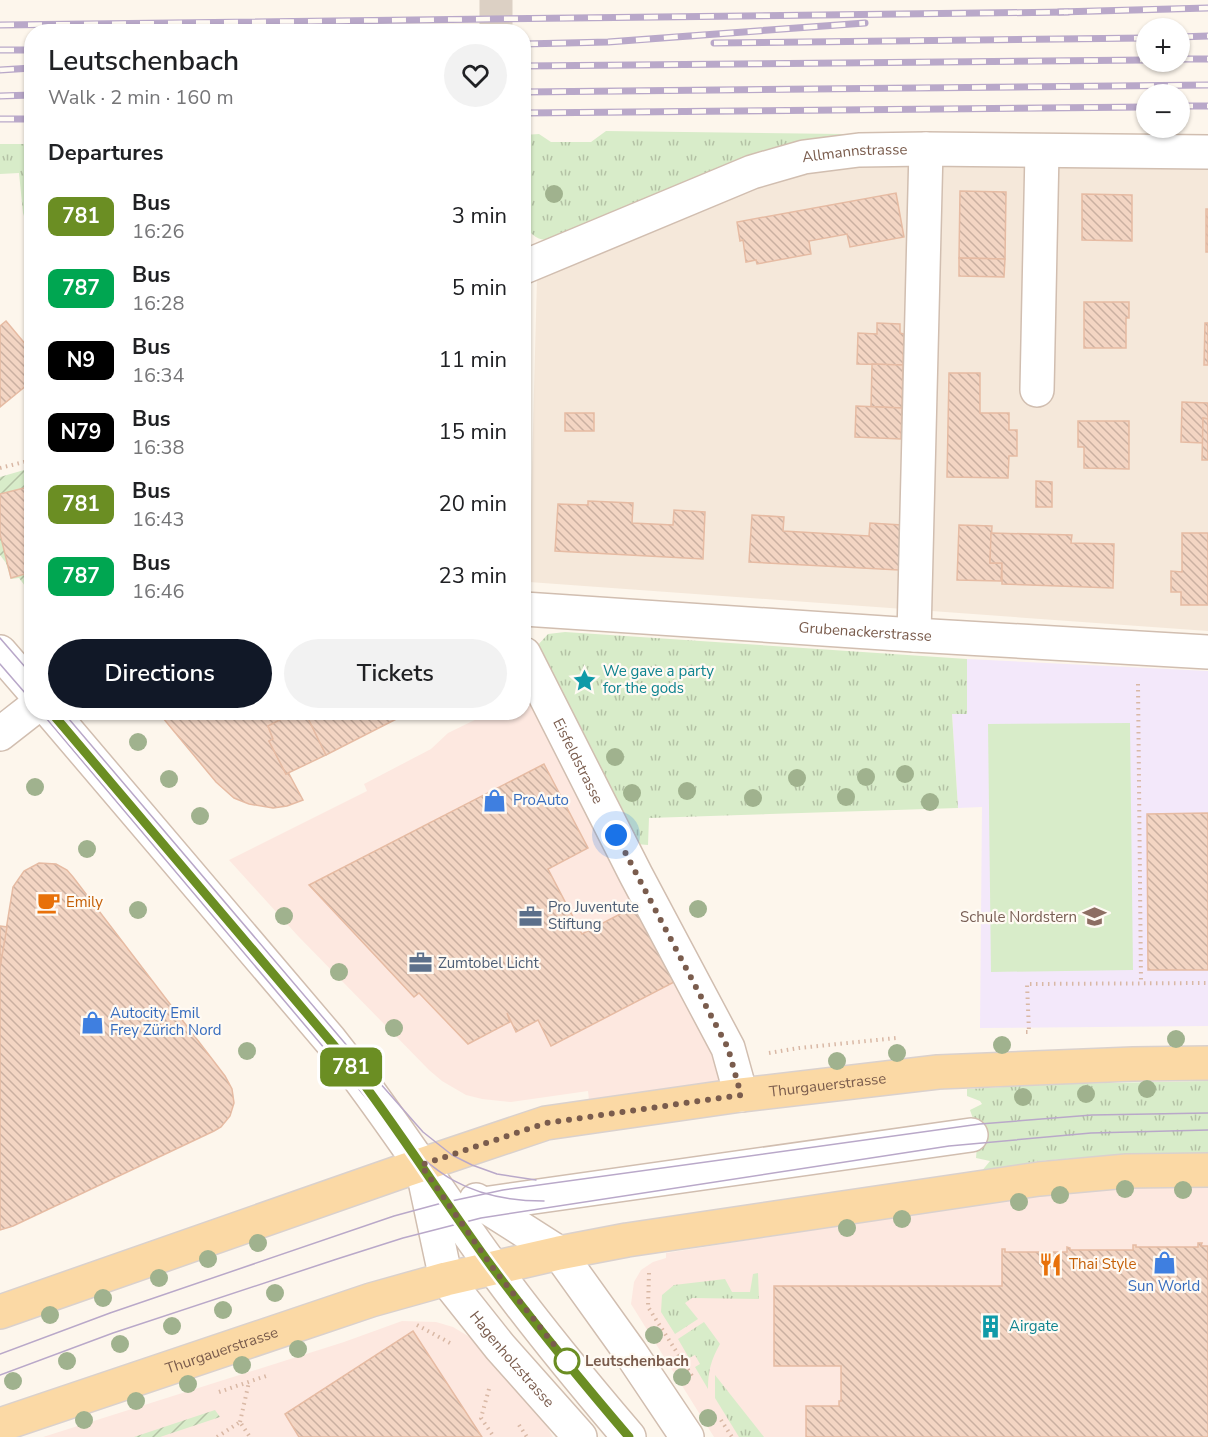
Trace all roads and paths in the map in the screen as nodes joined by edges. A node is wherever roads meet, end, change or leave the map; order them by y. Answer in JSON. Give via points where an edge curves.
{"nodes":[{"id":1,"x":926,"y":149,"type":"junction"},
{"id":2,"x":1042,"y":151,"type":"junction"},
{"id":3,"x":1208,"y":152,"type":"edge"},
{"id":4,"x":531,"y":264,"type":"edge"},
{"id":5,"x":1037,"y":390,"type":"dead end"},
{"id":6,"x":24,"y":462,"type":"edge"},
{"id":7,"x":0,"y":468,"type":"edge"},
{"id":8,"x":531,"y":609,"type":"edge"},
{"id":9,"x":914,"y":635,"type":"junction"},
{"id":10,"x":0,"y":652,"type":"edge"},
{"id":11,"x":1208,"y":652,"type":"edge"},
{"id":12,"x":531,"y":668,"type":"edge"},
{"id":13,"x":24,"y":680,"type":"edge"},
{"id":14,"x":24,"y":715,"type":"edge"},
{"id":15,"x":58,"y":720,"type":"edge"},
{"id":16,"x":1138,"y":722,"type":"dead end"},
{"id":17,"x":0,"y":734,"type":"edge"},
{"id":18,"x":1142,"y":983,"type":"junction"},
{"id":19,"x":1208,"y":983,"type":"edge"},
{"id":20,"x":1029,"y":1032,"type":"dead end"},
{"id":21,"x":1208,"y":1063,"type":"edge"},
{"id":22,"x":741,"y":1095,"type":"junction"},
{"id":23,"x":971,"y":1135,"type":"dead end"},
{"id":24,"x":421,"y":1165,"type":"junction"},
{"id":25,"x":1208,"y":1170,"type":"edge"},
{"id":26,"x":483,"y":1204,"type":"junction"},
{"id":27,"x":559,"y":1253,"type":"junction"},
{"id":28,"x":493,"y":1268,"type":"junction"},
{"id":29,"x":660,"y":1270,"type":"dead end"},
{"id":30,"x":446,"y":1279,"type":"junction"},
{"id":31,"x":0,"y":1312,"type":"edge"},
{"id":32,"x":415,"y":1324,"type":"dead end"},
{"id":33,"x":453,"y":1344,"type":"dead end"},
{"id":34,"x":693,"y":1377,"type":"dead end"},
{"id":35,"x":249,"y":1382,"type":"dead end"},
{"id":36,"x":496,"y":1391,"type":"dead end"},
{"id":37,"x":719,"y":1417,"type":"dead end"},
{"id":38,"x":515,"y":1419,"type":"dead end"},
{"id":39,"x":240,"y":1422,"type":"junction"},
{"id":40,"x":0,"y":1425,"type":"edge"},
{"id":41,"x":217,"y":1437,"type":"edge"},
{"id":42,"x":250,"y":1437,"type":"edge"},
{"id":43,"x":494,"y":1437,"type":"edge"},
{"id":44,"x":527,"y":1437,"type":"edge"},
{"id":45,"x":579,"y":1437,"type":"edge"},
{"id":46,"x":629,"y":1437,"type":"edge"},
{"id":47,"x":687,"y":1437,"type":"edge"},
{"id":48,"x":732,"y":1437,"type":"edge"}],
"edges":[{"from":1,"to":2,"type":"street","name":"Allmannstrasse"},
{"from":1,"to":4,"type":"street","name":"Allmannstrasse","via":[[859,150],[804,157],[752,172]]},
{"from":1,"to":9,"type":"street"},
{"from":2,"to":3,"type":"street","name":"Allmannstrasse"},
{"from":2,"to":5,"type":"street"},
{"from":6,"to":7,"type":"path"},
{"from":8,"to":9,"type":"street","name":"Grubenackerstrasse"},
{"from":9,"to":11,"type":"street","name":"Grubenackerstrasse"},
{"from":10,"to":13,"type":"street"},
{"from":12,"to":22,"type":"street","name":"Eisfeldstrasse","via":[[728,1048]]},
{"from":14,"to":17,"type":"street"},
{"from":15,"to":24,"type":"street","via":[[330,1040]]},
{"from":16,"to":18,"type":"path"},
{"from":18,"to":19,"type":"path"},
{"from":18,"to":20,"type":"path","via":[[1027,984]]},
{"from":21,"to":22,"type":"main road","name":"Thurgauerstrasse","via":[[938,1072]]},
{"from":22,"to":24,"type":"main road","name":"Thurgauerstrasse","via":[[546,1123]]},
{"from":23,"to":26,"type":"street"},
{"from":24,"to":26,"type":"street"},
{"from":24,"to":28,"type":"street"},
{"from":24,"to":30,"type":"street"},
{"from":24,"to":31,"type":"main road","name":"Thurgauerstrasse"},
{"from":25,"to":27,"type":"main road","name":"Thurgauerstrasse","via":[[1127,1171],[1039,1179]]},
{"from":26,"to":27,"type":"street"},
{"from":27,"to":28,"type":"main road","name":"Thurgauerstrasse"},
{"from":27,"to":47,"type":"street"},
{"from":28,"to":30,"type":"main road","name":"Thurgauerstrasse"},
{"from":28,"to":46,"type":"street"},
{"from":29,"to":34,"type":"path","via":[[649,1273],[648,1307]]},
{"from":30,"to":40,"type":"main road","name":"Thurgauerstrasse","via":[[371,1300]]},
{"from":30,"to":45,"type":"street","name":"Hagenholzstrasse"},
{"from":32,"to":33,"type":"path"},
{"from":35,"to":39,"type":"path"},
{"from":36,"to":43,"type":"path","via":[[490,1382],[481,1418]]},
{"from":37,"to":48,"type":"path"},
{"from":38,"to":44,"type":"path"},
{"from":39,"to":41,"type":"path"},
{"from":39,"to":42,"type":"path"}]}
